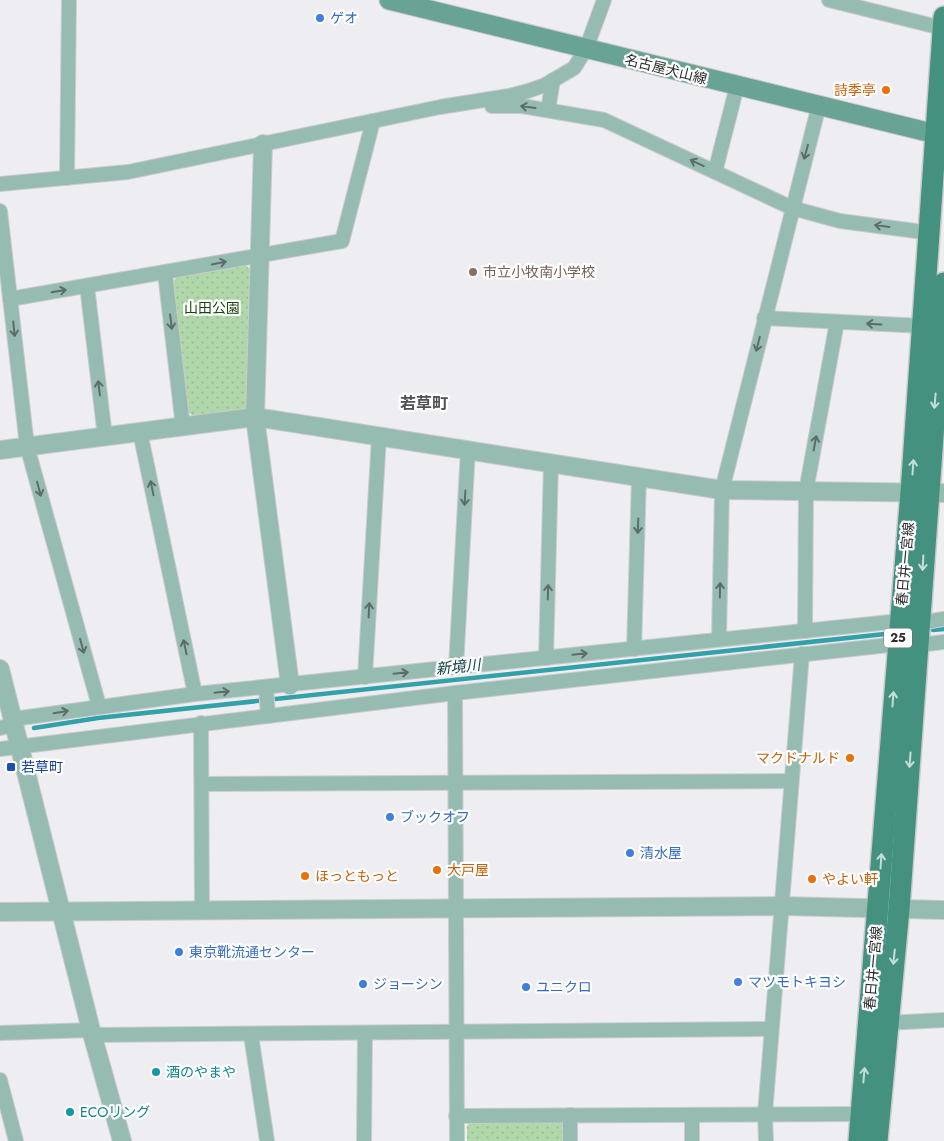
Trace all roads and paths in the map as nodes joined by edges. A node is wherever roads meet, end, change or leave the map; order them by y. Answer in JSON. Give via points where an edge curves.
{"nodes":[{"id":1,"x":69,"y":0,"type":"edge"},
{"id":2,"x":389,"y":0,"type":"edge"},
{"id":3,"x":604,"y":0,"type":"edge"},
{"id":4,"x":833,"y":0,"type":"edge"},
{"id":5,"x":943,"y":22,"type":"edge"},
{"id":6,"x":586,"y":49,"type":"junction"},
{"id":7,"x":553,"y":80,"type":"junction"},
{"id":8,"x":737,"y":86,"type":"junction"},
{"id":9,"x":819,"y":105,"type":"junction"},
{"id":10,"x":440,"y":107,"type":"junction"},
{"id":11,"x":548,"y":110,"type":"junction"},
{"id":12,"x":372,"y":121,"type":"junction"},
{"id":13,"x":940,"y":135,"type":"edge"},
{"id":14,"x":263,"y":144,"type":"junction"},
{"id":15,"x":715,"y":172,"type":"junction"},
{"id":16,"x":67,"y":178,"type":"junction"},
{"id":17,"x":0,"y":184,"type":"edge"},
{"id":18,"x":792,"y":208,"type":"junction"},
{"id":19,"x":0,"y":211,"type":"edge"},
{"id":20,"x":931,"y":233,"type":"junction"},
{"id":21,"x":260,"y":256,"type":"junction"},
{"id":22,"x":165,"y":273,"type":"junction"},
{"id":23,"x":944,"y":283,"type":"edge"},
{"id":24,"x":87,"y":286,"type":"junction"},
{"id":25,"x":10,"y":299,"type":"junction"},
{"id":26,"x":764,"y":318,"type":"junction"},
{"id":27,"x":837,"y":322,"type":"junction"},
{"id":28,"x":923,"y":326,"type":"junction"},
{"id":29,"x":255,"y":417,"type":"junction"},
{"id":30,"x":183,"y":426,"type":"junction"},
{"id":31,"x":140,"y":432,"type":"junction"},
{"id":32,"x":380,"y":436,"type":"junction"},
{"id":33,"x":105,"y":437,"type":"junction"},
{"id":34,"x":27,"y":446,"type":"junction"},
{"id":35,"x":468,"y":449,"type":"junction"},
{"id":36,"x":0,"y":450,"type":"edge"},
{"id":37,"x":552,"y":463,"type":"junction"},
{"id":38,"x":639,"y":477,"type":"junction"},
{"id":39,"x":722,"y":490,"type":"junction"},
{"id":40,"x":806,"y":491,"type":"junction"},
{"id":41,"x":928,"y":492,"type":"edge"},
{"id":42,"x":944,"y":619,"type":"edge"},
{"id":43,"x":910,"y":622,"type":"junction"},
{"id":44,"x":805,"y":630,"type":"junction"},
{"id":45,"x":719,"y":639,"type":"junction"},
{"id":46,"x":944,"y":642,"type":"edge"},
{"id":47,"x":898,"y":644,"type":"junction"},
{"id":48,"x":919,"y":645,"type":"junction"},
{"id":49,"x":634,"y":649,"type":"junction"},
{"id":50,"x":802,"y":654,"type":"junction"},
{"id":51,"x":546,"y":658,"type":"junction"},
{"id":52,"x":456,"y":667,"type":"junction"},
{"id":53,"x":0,"y":669,"type":"edge"},
{"id":54,"x":366,"y":676,"type":"junction"},
{"id":55,"x":290,"y":685,"type":"junction"},
{"id":56,"x":266,"y":692,"type":"junction"},
{"id":57,"x":455,"y":693,"type":"junction"},
{"id":58,"x":195,"y":694,"type":"junction"},
{"id":59,"x":99,"y":706,"type":"junction"},
{"id":60,"x":268,"y":716,"type":"junction"},
{"id":61,"x":201,"y":723,"type":"junction"},
{"id":62,"x":9,"y":724,"type":"edge"},
{"id":63,"x":19,"y":745,"type":"junction"},
{"id":64,"x":0,"y":749,"type":"edge"},
{"id":65,"x":791,"y":781,"type":"junction"},
{"id":66,"x":202,"y":784,"type":"junction"},
{"id":67,"x":456,"y":784,"type":"junction"},
{"id":68,"x":782,"y":906,"type":"junction"},
{"id":69,"x":878,"y":908,"type":"junction"},
{"id":70,"x":455,"y":909,"type":"junction"},
{"id":71,"x":899,"y":909,"type":"junction"},
{"id":72,"x":944,"y":910,"type":"edge"},
{"id":73,"x":202,"y":911,"type":"junction"},
{"id":74,"x":0,"y":912,"type":"edge"},
{"id":75,"x":63,"y":912,"type":"junction"},
{"id":76,"x":944,"y":1020,"type":"edge"},
{"id":77,"x":888,"y":1023,"type":"junction"},
{"id":78,"x":771,"y":1030,"type":"junction"},
{"id":79,"x":0,"y":1033,"type":"edge"},
{"id":80,"x":92,"y":1033,"type":"junction"},
{"id":81,"x":455,"y":1033,"type":"junction"},
{"id":82,"x":365,"y":1034,"type":"junction"},
{"id":83,"x":251,"y":1035,"type":"junction"},
{"id":84,"x":0,"y":1080,"type":"edge"},
{"id":85,"x":765,"y":1114,"type":"junction"},
{"id":86,"x":861,"y":1114,"type":"junction"},
{"id":87,"x":456,"y":1116,"type":"junction"},
{"id":88,"x":570,"y":1116,"type":"junction"},
{"id":89,"x":692,"y":1116,"type":"junction"},
{"id":90,"x":16,"y":1141,"type":"edge"},
{"id":91,"x":122,"y":1141,"type":"edge"},
{"id":92,"x":267,"y":1141,"type":"edge"},
{"id":93,"x":364,"y":1141,"type":"edge"},
{"id":94,"x":456,"y":1141,"type":"edge"},
{"id":95,"x":570,"y":1141,"type":"edge"},
{"id":96,"x":692,"y":1141,"type":"edge"},
{"id":97,"x":766,"y":1141,"type":"edge"},
{"id":98,"x":859,"y":1141,"type":"edge"},
{"id":99,"x":877,"y":1141,"type":"edge"}],
"edges":[{"from":1,"to":16,"type":"street"},
{"from":2,"to":6,"type":"main road","name":"名古屋犬山線"},
{"from":3,"to":6,"type":"street"},
{"from":4,"to":5,"type":"street"},
{"from":5,"to":13,"type":"main road","name":"春日井一宮線","number":"25"},
{"from":6,"to":7,"type":"street","via":[[574,68]]},
{"from":6,"to":8,"type":"main road","name":"名古屋犬山線"},
{"from":7,"to":10,"type":"street","via":[[508,96]]},
{"from":7,"to":11,"type":"street"},
{"from":8,"to":9,"type":"main road","name":"名古屋犬山線"},
{"from":8,"to":15,"type":"street"},
{"from":9,"to":13,"type":"main road","name":"名古屋犬山線"},
{"from":9,"to":18,"type":"street","one_way":true},
{"from":11,"to":10,"type":"street","one_way":true,"via":[[522,106]]},
{"from":10,"to":12,"type":"street"},
{"from":15,"to":11,"type":"street","one_way":true,"via":[[604,120]]},
{"from":12,"to":14,"type":"street"},
{"from":12,"to":21,"type":"street","via":[[342,240]]},
{"from":13,"to":20,"type":"main road","name":"春日井一宮線","number":"25"},
{"from":14,"to":16,"type":"street","via":[[128,172]]},
{"from":14,"to":21,"type":"street"},
{"from":15,"to":18,"type":"street"},
{"from":16,"to":17,"type":"street"},
{"from":20,"to":18,"type":"street","one_way":true,"via":[[840,221]]},
{"from":18,"to":26,"type":"street"},
{"from":19,"to":25,"type":"street"},
{"from":20,"to":28,"type":"main road","name":"春日井一宮線","number":"25"},
{"from":22,"to":21,"type":"street","one_way":true},
{"from":21,"to":29,"type":"street"},
{"from":22,"to":24,"type":"street"},
{"from":22,"to":30,"type":"street","one_way":true},
{"from":23,"to":41,"type":"main road","name":"春日井一宮線","number":"25","one_way":true},
{"from":25,"to":24,"type":"street","one_way":true},
{"from":33,"to":24,"type":"street","one_way":true},
{"from":25,"to":34,"type":"street","one_way":true},
{"from":26,"to":27,"type":"street"},
{"from":26,"to":39,"type":"street","one_way":true},
{"from":28,"to":27,"type":"street","one_way":true},
{"from":40,"to":27,"type":"street","one_way":true},
{"from":41,"to":28,"type":"main road","name":"春日井一宮線","number":"25","one_way":true},
{"from":29,"to":30,"type":"street"},
{"from":29,"to":32,"type":"street"},
{"from":29,"to":55,"type":"street"},
{"from":30,"to":31,"type":"street"},
{"from":31,"to":33,"type":"street"},
{"from":58,"to":31,"type":"street","one_way":true},
{"from":32,"to":35,"type":"street"},
{"from":54,"to":32,"type":"street","one_way":true},
{"from":33,"to":34,"type":"street"},
{"from":34,"to":36,"type":"street"},
{"from":34,"to":59,"type":"street","one_way":true},
{"from":35,"to":37,"type":"street"},
{"from":35,"to":52,"type":"street","one_way":true},
{"from":37,"to":38,"type":"street"},
{"from":51,"to":37,"type":"street","one_way":true},
{"from":38,"to":39,"type":"street"},
{"from":38,"to":49,"type":"street","one_way":true},
{"from":39,"to":40,"type":"street"},
{"from":45,"to":39,"type":"street","one_way":true},
{"from":40,"to":41,"type":"street"},
{"from":40,"to":44,"type":"street"},
{"from":41,"to":43,"type":"main road","name":"春日井一宮線","number":"25"},
{"from":42,"to":43,"type":"street"},
{"from":43,"to":44,"type":"street"},
{"from":43,"to":47,"type":"main road","name":"春日井一宮線","number":"25"},
{"from":43,"to":48,"type":"main road","name":"春日井一宮線","number":"25"},
{"from":44,"to":45,"type":"street"},
{"from":45,"to":49,"type":"street"},
{"from":46,"to":48,"type":"street"},
{"from":47,"to":50,"type":"street"},
{"from":69,"to":47,"type":"main road","name":"春日井一宮線","number":"25","one_way":true},
{"from":48,"to":71,"type":"main road","name":"春日井一宮線","number":"25","one_way":true},
{"from":51,"to":49,"type":"street","one_way":true},
{"from":50,"to":57,"type":"street"},
{"from":50,"to":65,"type":"street"},
{"from":51,"to":52,"type":"street"},
{"from":54,"to":52,"type":"street","one_way":true},
{"from":53,"to":62,"type":"street"},
{"from":54,"to":55,"type":"street"},
{"from":55,"to":56,"type":"street"},
{"from":58,"to":56,"type":"street","one_way":true},
{"from":56,"to":60,"type":"street"},
{"from":57,"to":60,"type":"street"},
{"from":57,"to":67,"type":"street"},
{"from":58,"to":59,"type":"street"},
{"from":62,"to":59,"type":"street","one_way":true},
{"from":60,"to":61,"type":"street"},
{"from":61,"to":63,"type":"street"},
{"from":61,"to":66,"type":"street"},
{"from":62,"to":63,"type":"street"},
{"from":63,"to":64,"type":"street"},
{"from":63,"to":75,"type":"street"},
{"from":65,"to":67,"type":"street"},
{"from":65,"to":68,"type":"street"},
{"from":66,"to":67,"type":"street"},
{"from":66,"to":73,"type":"street"},
{"from":67,"to":70,"type":"street"},
{"from":68,"to":69,"type":"street"},
{"from":68,"to":70,"type":"street"},
{"from":68,"to":78,"type":"street"},
{"from":69,"to":71,"type":"street"},
{"from":86,"to":69,"type":"main road","name":"春日井一宮線","number":"25","one_way":true},
{"from":70,"to":73,"type":"street"},
{"from":70,"to":81,"type":"street"},
{"from":71,"to":72,"type":"street"},
{"from":71,"to":77,"type":"main road","name":"春日井一宮線","number":"25","one_way":true},
{"from":73,"to":75,"type":"street"},
{"from":74,"to":75,"type":"street"},
{"from":75,"to":80,"type":"street"},
{"from":76,"to":77,"type":"street"},
{"from":77,"to":99,"type":"main road","name":"春日井一宮線","number":"25"},
{"from":78,"to":81,"type":"street"},
{"from":78,"to":85,"type":"street"},
{"from":79,"to":80,"type":"street"},
{"from":80,"to":83,"type":"street"},
{"from":80,"to":91,"type":"street"},
{"from":81,"to":82,"type":"street"},
{"from":81,"to":87,"type":"street"},
{"from":82,"to":83,"type":"street"},
{"from":82,"to":93,"type":"street"},
{"from":83,"to":92,"type":"street"},
{"from":84,"to":90,"type":"street"},
{"from":85,"to":86,"type":"street"},
{"from":85,"to":89,"type":"street"},
{"from":85,"to":97,"type":"street"},
{"from":86,"to":98,"type":"main road","name":"春日井一宮線","number":"25"},
{"from":87,"to":88,"type":"street"},
{"from":87,"to":94,"type":"street"},
{"from":88,"to":89,"type":"street"},
{"from":88,"to":95,"type":"street"},
{"from":89,"to":96,"type":"street"}]}
